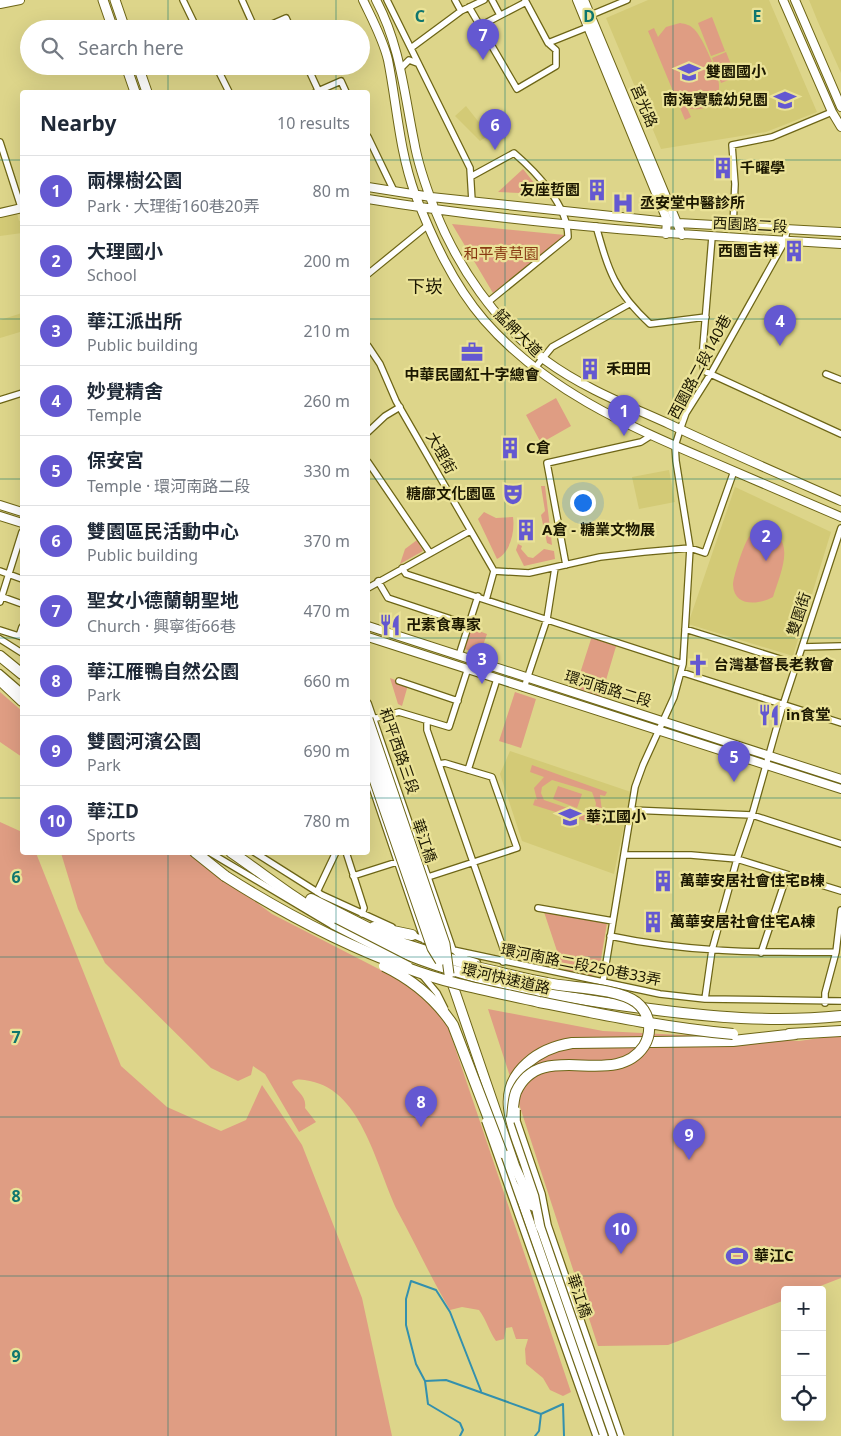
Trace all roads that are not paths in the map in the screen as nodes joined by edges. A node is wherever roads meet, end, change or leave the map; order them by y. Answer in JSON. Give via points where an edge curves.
{"nodes":[{"id":1,"x":20,"y":0,"type":"edge"},
{"id":2,"x":103,"y":0,"type":"edge"},
{"id":3,"x":115,"y":0,"type":"edge"},
{"id":4,"x":183,"y":0,"type":"edge"},
{"id":5,"x":242,"y":0,"type":"edge"},
{"id":6,"x":363,"y":0,"type":"edge"},
{"id":7,"x":376,"y":0,"type":"edge"},
{"id":8,"x":386,"y":0,"type":"edge"},
{"id":9,"x":455,"y":0,"type":"edge"},
{"id":10,"x":484,"y":0,"type":"edge"},
{"id":11,"x":492,"y":0,"type":"edge"},
{"id":12,"x":577,"y":0,"type":"edge"},
{"id":13,"x":584,"y":0,"type":"edge"},
{"id":14,"x":627,"y":0,"type":"edge"},
{"id":15,"x":783,"y":0,"type":"edge"},
{"id":16,"x":795,"y":0,"type":"edge"},
{"id":17,"x":526,"y":1,"type":"edge"},
{"id":18,"x":476,"y":2,"type":"edge"},
{"id":19,"x":0,"y":4,"type":"edge"},
{"id":20,"x":469,"y":7,"type":"junction"},
{"id":21,"x":461,"y":11,"type":"junction"},
{"id":22,"x":500,"y":15,"type":"junction"},
{"id":23,"x":591,"y":15,"type":"junction"},
{"id":24,"x":110,"y":20,"type":"edge"},
{"id":25,"x":122,"y":20,"type":"edge"},
{"id":26,"x":193,"y":20,"type":"edge"},
{"id":27,"x":251,"y":20,"type":"edge"},
{"id":28,"x":480,"y":26,"type":"junction"},
{"id":29,"x":588,"y":27,"type":"junction"},
{"id":30,"x":548,"y":43,"type":"junction"},
{"id":31,"x":410,"y":48,"type":"junction"},
{"id":32,"x":417,"y":63,"type":"junction"},
{"id":33,"x":402,"y":68,"type":"junction"},
{"id":34,"x":129,"y":75,"type":"edge"},
{"id":35,"x":141,"y":75,"type":"edge"},
{"id":36,"x":220,"y":75,"type":"edge"},
{"id":37,"x":311,"y":75,"type":"edge"},
{"id":38,"x":134,"y":90,"type":"edge"},
{"id":39,"x":146,"y":90,"type":"edge"},
{"id":40,"x":228,"y":90,"type":"edge"},
{"id":41,"x":317,"y":90,"type":"edge"},
{"id":42,"x":322,"y":90,"type":"edge"},
{"id":43,"x":345,"y":90,"type":"edge"},
{"id":44,"x":841,"y":107,"type":"edge"},
{"id":45,"x":832,"y":112,"type":"junction"},
{"id":46,"x":841,"y":127,"type":"edge"},
{"id":47,"x":370,"y":141,"type":"edge"},
{"id":48,"x":0,"y":142,"type":"edge"},
{"id":49,"x":472,"y":176,"type":"junction"},
{"id":50,"x":370,"y":187,"type":"edge"},
{"id":51,"x":394,"y":191,"type":"junction"},
{"id":52,"x":416,"y":195,"type":"junction"},
{"id":53,"x":430,"y":197,"type":"junction"},
{"id":54,"x":370,"y":199,"type":"edge"},
{"id":55,"x":472,"y":201,"type":"junction"},
{"id":56,"x":20,"y":203,"type":"edge"},
{"id":57,"x":20,"y":209,"type":"edge"},
{"id":58,"x":428,"y":209,"type":"junction"},
{"id":59,"x":562,"y":210,"type":"junction"},
{"id":60,"x":0,"y":213,"type":"edge"},
{"id":61,"x":666,"y":220,"type":"junction"},
{"id":62,"x":678,"y":222,"type":"junction"},
{"id":63,"x":568,"y":224,"type":"junction"},
{"id":64,"x":428,"y":226,"type":"junction"},
{"id":65,"x":596,"y":226,"type":"junction"},
{"id":66,"x":733,"y":226,"type":"junction"},
{"id":67,"x":787,"y":229,"type":"junction"},
{"id":68,"x":841,"y":232,"type":"edge"},
{"id":69,"x":666,"y":234,"type":"junction"},
{"id":70,"x":682,"y":235,"type":"junction"},
{"id":71,"x":712,"y":236,"type":"junction"},
{"id":72,"x":785,"y":241,"type":"junction"},
{"id":73,"x":841,"y":244,"type":"edge"},
{"id":74,"x":370,"y":272,"type":"edge"},
{"id":75,"x":488,"y":302,"type":"junction"},
{"id":76,"x":629,"y":304,"type":"junction"},
{"id":77,"x":706,"y":317,"type":"junction"},
{"id":78,"x":370,"y":349,"type":"edge"},
{"id":79,"x":544,"y":359,"type":"junction"},
{"id":80,"x":534,"y":369,"type":"junction"},
{"id":81,"x":826,"y":374,"type":"dead end"},
{"id":82,"x":710,"y":375,"type":"junction"},
{"id":83,"x":841,"y":380,"type":"edge"},
{"id":84,"x":20,"y":394,"type":"edge"},
{"id":85,"x":0,"y":400,"type":"edge"},
{"id":86,"x":400,"y":407,"type":"junction"},
{"id":87,"x":370,"y":430,"type":"edge"},
{"id":88,"x":680,"y":430,"type":"junction"},
{"id":89,"x":841,"y":434,"type":"edge"},
{"id":90,"x":652,"y":436,"type":"junction"},
{"id":91,"x":676,"y":446,"type":"junction"},
{"id":92,"x":370,"y":465,"type":"edge"},
{"id":93,"x":734,"y":471,"type":"junction"},
{"id":94,"x":841,"y":502,"type":"edge"},
{"id":95,"x":0,"y":505,"type":"edge"},
{"id":96,"x":20,"y":511,"type":"edge"},
{"id":97,"x":0,"y":516,"type":"edge"},
{"id":98,"x":841,"y":517,"type":"edge"},
{"id":99,"x":20,"y":522,"type":"edge"},
{"id":100,"x":841,"y":528,"type":"edge"},
{"id":101,"x":470,"y":531,"type":"junction"},
{"id":102,"x":20,"y":538,"type":"edge"},
{"id":103,"x":690,"y":548,"type":"junction"},
{"id":104,"x":430,"y":553,"type":"junction"},
{"id":105,"x":566,"y":565,"type":"junction"},
{"id":106,"x":402,"y":568,"type":"junction"},
{"id":107,"x":555,"y":568,"type":"junction"},
{"id":108,"x":0,"y":571,"type":"edge"},
{"id":109,"x":494,"y":571,"type":"junction"},
{"id":110,"x":9,"y":574,"type":"junction"},
{"id":111,"x":20,"y":578,"type":"edge"},
{"id":112,"x":378,"y":581,"type":"junction"},
{"id":113,"x":370,"y":587,"type":"edge"},
{"id":114,"x":478,"y":596,"type":"junction"},
{"id":115,"x":1,"y":598,"type":"edge"},
{"id":116,"x":486,"y":600,"type":"junction"},
{"id":117,"x":20,"y":603,"type":"edge"},
{"id":118,"x":546,"y":619,"type":"junction"},
{"id":119,"x":469,"y":624,"type":"junction"},
{"id":120,"x":370,"y":627,"type":"edge"},
{"id":121,"x":685,"y":629,"type":"junction"},
{"id":122,"x":0,"y":630,"type":"edge"},
{"id":123,"x":20,"y":637,"type":"edge"},
{"id":124,"x":370,"y":638,"type":"edge"},
{"id":125,"x":0,"y":639,"type":"edge"},
{"id":126,"x":841,"y":646,"type":"edge"},
{"id":127,"x":802,"y":647,"type":"junction"},
{"id":128,"x":20,"y":653,"type":"edge"},
{"id":129,"x":459,"y":655,"type":"junction"},
{"id":130,"x":0,"y":656,"type":"edge"},
{"id":131,"x":0,"y":661,"type":"edge"},
{"id":132,"x":683,"y":664,"type":"junction"},
{"id":133,"x":796,"y":664,"type":"junction"},
{"id":134,"x":468,"y":668,"type":"junction"},
{"id":135,"x":681,"y":672,"type":"junction"},
{"id":136,"x":0,"y":673,"type":"edge"},
{"id":137,"x":20,"y":673,"type":"edge"},
{"id":138,"x":20,"y":674,"type":"edge"},
{"id":139,"x":528,"y":678,"type":"junction"},
{"id":140,"x":497,"y":679,"type":"junction"},
{"id":141,"x":0,"y":680,"type":"edge"},
{"id":142,"x":399,"y":681,"type":"dead end"},
{"id":143,"x":524,"y":688,"type":"junction"},
{"id":144,"x":20,"y":690,"type":"edge"},
{"id":145,"x":20,"y":698,"type":"edge"},
{"id":146,"x":458,"y":701,"type":"junction"},
{"id":147,"x":783,"y":705,"type":"junction"},
{"id":148,"x":370,"y":719,"type":"edge"},
{"id":149,"x":663,"y":720,"type":"junction"},
{"id":150,"x":427,"y":721,"type":"junction"},
{"id":151,"x":841,"y":723,"type":"edge"},
{"id":152,"x":658,"y":732,"type":"junction"},
{"id":153,"x":370,"y":747,"type":"edge"},
{"id":154,"x":768,"y":756,"type":"junction"},
{"id":155,"x":439,"y":764,"type":"junction"},
{"id":156,"x":766,"y":766,"type":"junction"},
{"id":157,"x":370,"y":768,"type":"edge"},
{"id":158,"x":468,"y":770,"type":"junction"},
{"id":159,"x":841,"y":779,"type":"edge"},
{"id":160,"x":370,"y":781,"type":"edge"},
{"id":161,"x":841,"y":789,"type":"edge"},
{"id":162,"x":632,"y":810,"type":"junction"},
{"id":163,"x":752,"y":814,"type":"junction"},
{"id":164,"x":841,"y":844,"type":"edge"},
{"id":165,"x":199,"y":855,"type":"edge"},
{"id":166,"x":214,"y":855,"type":"edge"},
{"id":167,"x":236,"y":855,"type":"edge"},
{"id":168,"x":259,"y":855,"type":"edge"},
{"id":169,"x":335,"y":855,"type":"edge"},
{"id":170,"x":347,"y":855,"type":"edge"},
{"id":171,"x":624,"y":855,"type":"junction"},
{"id":172,"x":738,"y":859,"type":"junction"},
{"id":173,"x":397,"y":862,"type":"junction"},
{"id":174,"x":473,"y":864,"type":"junction"},
{"id":175,"x":787,"y":874,"type":"junction"},
{"id":176,"x":353,"y":876,"type":"junction"},
{"id":177,"x":270,"y":878,"type":"junction"},
{"id":178,"x":427,"y":880,"type":"junction"},
{"id":179,"x":841,"y":891,"type":"edge"},
{"id":180,"x":318,"y":892,"type":"junction"},
{"id":181,"x":538,"y":908,"type":"dead end"},
{"id":182,"x":841,"y":910,"type":"edge"},
{"id":183,"x":362,"y":914,"type":"junction"},
{"id":184,"x":613,"y":921,"type":"junction"},
{"id":185,"x":355,"y":922,"type":"junction"},
{"id":186,"x":412,"y":935,"type":"junction"},
{"id":187,"x":610,"y":936,"type":"junction"},
{"id":188,"x":424,"y":940,"type":"junction"},
{"id":189,"x":342,"y":942,"type":"junction"},
{"id":190,"x":454,"y":950,"type":"junction"},
{"id":191,"x":712,"y":950,"type":"junction"},
{"id":192,"x":836,"y":952,"type":"junction"},
{"id":193,"x":761,"y":953,"type":"junction"},
{"id":194,"x":503,"y":962,"type":"junction"},
{"id":195,"x":476,"y":964,"type":"junction"},
{"id":196,"x":449,"y":974,"type":"junction"},
{"id":197,"x":603,"y":982,"type":"junction"},
{"id":198,"x":704,"y":1000,"type":"junction"},
{"id":199,"x":841,"y":1001,"type":"edge"},
{"id":200,"x":825,"y":1003,"type":"junction"},
{"id":201,"x":841,"y":1016,"type":"edge"},
{"id":202,"x":841,"y":1031,"type":"edge"},
{"id":203,"x":796,"y":1034,"type":"junction"},
{"id":204,"x":512,"y":1118,"type":"junction"},
{"id":205,"x":516,"y":1167,"type":"junction"},
{"id":206,"x":521,"y":1198,"type":"junction"},
{"id":207,"x":541,"y":1227,"type":"junction"},
{"id":208,"x":596,"y":1436,"type":"edge"},
{"id":209,"x":604,"y":1436,"type":"edge"},
{"id":210,"x":614,"y":1436,"type":"edge"},
{"id":211,"x":621,"y":1436,"type":"edge"}],
"edges":[{"from":1,"to":19,"type":"main road"},
{"from":2,"to":24,"type":"main road"},
{"from":3,"to":25,"type":"main road"},
{"from":4,"to":26,"type":"street"},
{"from":5,"to":27,"type":"street"},
{"from":6,"to":52,"type":"main road","name":"艋舺大道","via":[[387,58],[402,151]]},
{"from":7,"to":33,"type":"main road","name":"艋舺大道","via":[[389,24]]},
{"from":8,"to":31,"type":"street"},
{"from":9,"to":21,"type":"street"},
{"from":10,"to":18,"type":"street"},
{"from":11,"to":22,"type":"street"},
{"from":12,"to":29,"type":"main road","name":"莒光路"},
{"from":13,"to":23,"type":"main road","name":"莒光路"},
{"from":14,"to":23,"type":"street"},
{"from":15,"to":45,"type":"main road"},
{"from":16,"to":44,"type":"main road"},
{"from":17,"to":22,"type":"street"},
{"from":17,"to":30,"type":"street"},
{"from":18,"to":20,"type":"street"},
{"from":20,"to":21,"type":"street"},
{"from":20,"to":28,"type":"street"},
{"from":21,"to":31,"type":"street"},
{"from":22,"to":28,"type":"street"},
{"from":23,"to":62,"type":"main road","name":"莒光路"},
{"from":28,"to":30,"type":"street","via":[[517,89],[556,66],[556,50]]},
{"from":29,"to":30,"type":"street"},
{"from":29,"to":61,"type":"main road","name":"莒光路"},
{"from":31,"to":32,"type":"street"},
{"from":32,"to":33,"type":"street","via":[[409,60]]},
{"from":32,"to":49,"type":"street"},
{"from":33,"to":53,"type":"main road","name":"艋舺大道","via":[[414,141]]},
{"from":34,"to":38,"type":"main road"},
{"from":35,"to":39,"type":"main road"},
{"from":36,"to":40,"type":"street"},
{"from":37,"to":41,"type":"street"},
{"from":42,"to":43,"type":"street","via":[[341,81]]},
{"from":45,"to":46,"type":"main road"},
{"from":45,"to":66,"type":"street","via":[[772,137],[732,145],[736,184]]},
{"from":47,"to":51,"type":"street"},
{"from":48,"to":56,"type":"street"},
{"from":49,"to":55,"type":"street"},
{"from":49,"to":59,"type":"street","via":[[514,152],[535,171]]},
{"from":50,"to":51,"type":"main road","name":"西園路二段"},
{"from":51,"to":52,"type":"main road","name":"西園路二段"},
{"from":52,"to":53,"type":"main road","name":"西園路二段"},
{"from":52,"to":58,"type":"main road","name":"艋舺大道"},
{"from":53,"to":55,"type":"main road","name":"西園路二段"},
{"from":53,"to":58,"type":"main road","name":"艋舺大道"},
{"from":54,"to":58,"type":"main road","name":"西園路二段"},
{"from":55,"to":59,"type":"main road","name":"西園路二段"},
{"from":57,"to":60,"type":"main road"},
{"from":58,"to":63,"type":"main road","name":"西園路二段"},
{"from":58,"to":64,"type":"main road","name":"艋舺大道"},
{"from":58,"to":75,"type":"main road","name":"艋舺大道"},
{"from":59,"to":61,"type":"main road","name":"西園路二段"},
{"from":59,"to":63,"type":"street"},
{"from":61,"to":62,"type":"main road","name":"西園路二段"},
{"from":61,"to":69,"type":"main road"},
{"from":62,"to":66,"type":"main road","name":"西園路二段"},
{"from":62,"to":70,"type":"main road","name":"莒光路"},
{"from":63,"to":65,"type":"main road","name":"西園路二段"},
{"from":63,"to":75,"type":"street","via":[[568,237]]},
{"from":64,"to":74,"type":"street"},
{"from":64,"to":80,"type":"main road","name":"艋舺大道","via":[[450,269],[484,320]]},
{"from":65,"to":69,"type":"main road","name":"西園路二段"},
{"from":65,"to":76,"type":"street","via":[[610,273]]},
{"from":66,"to":67,"type":"main road","name":"西園路二段"},
{"from":67,"to":68,"type":"main road","name":"西園路二段"},
{"from":67,"to":72,"type":"street","name":"西園路二段140巷"},
{"from":69,"to":70,"type":"main road","name":"西園路二段"},
{"from":70,"to":71,"type":"main road","name":"西園路二段"},
{"from":71,"to":72,"type":"main road","name":"西園路二段"},
{"from":71,"to":77,"type":"street"},
{"from":72,"to":73,"type":"main road","name":"西園路二段"},
{"from":72,"to":82,"type":"street","name":"西園路二段140巷"},
{"from":75,"to":79,"type":"main road","name":"艋舺大道"},
{"from":76,"to":77,"type":"street","via":[[650,324]]},
{"from":76,"to":79,"type":"street","via":[[552,348]]},
{"from":77,"to":82,"type":"street","via":[[702,359],[704,371]]},
{"from":78,"to":86,"type":"street","name":"大理街"},
{"from":79,"to":80,"type":"street"},
{"from":79,"to":88,"type":"main road","name":"艋舺大道","via":[[607,397]]},
{"from":80,"to":90,"type":"main road","name":"艋舺大道"},
{"from":81,"to":83,"type":"street"},
{"from":82,"to":88,"type":"street","name":"西園路二段140巷","via":[[686,413]]},
{"from":82,"to":89,"type":"street"},
{"from":84,"to":85,"type":"street"},
{"from":86,"to":87,"type":"street"},
{"from":86,"to":101,"type":"street","name":"大理街"},
{"from":88,"to":91,"type":"street","name":"西園路二段140巷"},
{"from":88,"to":94,"type":"main road","name":"艋舺大道"},
{"from":90,"to":91,"type":"main road","name":"艋舺大道"},
{"from":90,"to":105,"type":"street","via":[[641,442],[547,463]]},
{"from":91,"to":93,"type":"main road","name":"艋舺大道"},
{"from":91,"to":103,"type":"street","name":"西園路二段140巷"},
{"from":92,"to":104,"type":"street"},
{"from":93,"to":98,"type":"main road","name":"艋舺大道"},
{"from":93,"to":103,"type":"street","via":[[705,553]]},
{"from":95,"to":96,"type":"main road"},
{"from":97,"to":99,"type":"main road"},
{"from":100,"to":127,"type":"street","name":"雙園街"},
{"from":101,"to":104,"type":"street"},
{"from":101,"to":109,"type":"street","name":"大理街"},
{"from":102,"to":110,"type":"street"},
{"from":103,"to":105,"type":"street","via":[[600,557]]},
{"from":103,"to":121,"type":"street","name":"西園路二段140巷"},
{"from":104,"to":106,"type":"street"},
{"from":105,"to":107,"type":"street"},
{"from":106,"to":112,"type":"street"},
{"from":106,"to":114,"type":"street","via":[[406,574]]},
{"from":107,"to":109,"type":"street","via":[[529,573]]},
{"from":107,"to":118,"type":"street"},
{"from":108,"to":110,"type":"street"},
{"from":109,"to":116,"type":"street"},
{"from":110,"to":111,"type":"street"},
{"from":110,"to":115,"type":"street"},
{"from":112,"to":113,"type":"street"},
{"from":112,"to":119,"type":"street","via":[[388,598]]},
{"from":114,"to":116,"type":"street"},
{"from":114,"to":119,"type":"street"},
{"from":115,"to":117,"type":"street"},
{"from":116,"to":118,"type":"street"},
{"from":118,"to":132,"type":"street"},
{"from":118,"to":139,"type":"street"},
{"from":119,"to":129,"type":"street"},
{"from":120,"to":129,"type":"main road","name":"環河南路二段"},
{"from":121,"to":132,"type":"street","name":"西園路二段140巷"},
{"from":121,"to":133,"type":"street"},
{"from":122,"to":123,"type":"street"},
{"from":124,"to":134,"type":"main road","name":"環河南路二段"},
{"from":125,"to":128,"type":"street"},
{"from":126,"to":127,"type":"street"},
{"from":127,"to":133,"type":"street","name":"雙園街"},
{"from":129,"to":139,"type":"main road","name":"環河南路二段"},
{"from":130,"to":137,"type":"highway"},
{"from":131,"to":138,"type":"highway"},
{"from":132,"to":135,"type":"street","name":"西園路二段140巷"},
{"from":133,"to":147,"type":"street","name":"雙園街"},
{"from":134,"to":140,"type":"main road","name":"環河南路二段"},
{"from":134,"to":146,"type":"street"},
{"from":135,"to":147,"type":"street"},
{"from":135,"to":149,"type":"street","name":"西園路二段140巷"},
{"from":136,"to":144,"type":"street"},
{"from":139,"to":143,"type":"street"},
{"from":139,"to":149,"type":"main road","name":"環河南路二段"},
{"from":140,"to":143,"type":"main road","name":"環河南路二段"},
{"from":140,"to":158,"type":"street"},
{"from":141,"to":145,"type":"highway"},
{"from":142,"to":146,"type":"street"},
{"from":143,"to":152,"type":"main road","name":"環河南路二段"},
{"from":146,"to":150,"type":"street","via":[[449,727]]},
{"from":147,"to":151,"type":"street"},
{"from":147,"to":154,"type":"street","name":"雙園街"},
{"from":148,"to":150,"type":"street","via":[[396,712]]},
{"from":148,"to":178,"type":"street","name":"和平西路三段"},
{"from":148,"to":196,"type":"main road","name":"華江橋","bridge":true,"via":[[445,944]]},
{"from":149,"to":152,"type":"street","name":"西園路二段140巷"},
{"from":149,"to":154,"type":"main road","name":"環河南路二段"},
{"from":150,"to":155,"type":"street"},
{"from":152,"to":156,"type":"main road","name":"環河南路二段"},
{"from":152,"to":162,"type":"street","name":"西園路二段140巷","via":[[643,765]]},
{"from":153,"to":196,"type":"main road","name":"和平西路三段","bridge":true},
{"from":154,"to":156,"type":"street","name":"雙園街"},
{"from":154,"to":159,"type":"main road","name":"環河南路二段"},
{"from":155,"to":158,"type":"street"},
{"from":155,"to":174,"type":"street"},
{"from":156,"to":161,"type":"main road","name":"環河南路二段"},
{"from":156,"to":163,"type":"street","name":"雙園街"},
{"from":157,"to":196,"type":"main road","name":"華江橋","bridge":true,"via":[[432,948]]},
{"from":158,"to":174,"type":"street","via":[[492,776],[517,848]]},
{"from":160,"to":173,"type":"street"},
{"from":162,"to":163,"type":"street"},
{"from":162,"to":171,"type":"street","name":"西園路二段140巷"},
{"from":163,"to":164,"type":"street"},
{"from":163,"to":172,"type":"street","name":"雙園街"},
{"from":165,"to":189,"type":"highway","name":"環河快速道路","bridge":true,"via":[[272,906]]},
{"from":166,"to":208,"type":"street","bridge":true,"via":[[333,926],[412,967],[437,993]]},
{"from":167,"to":177,"type":"highway","name":"環河快速道路"},
{"from":168,"to":180,"type":"street"},
{"from":169,"to":180,"type":"street"},
{"from":170,"to":176,"type":"street"},
{"from":171,"to":172,"type":"street"},
{"from":171,"to":184,"type":"street","name":"西園路二段140巷"},
{"from":172,"to":175,"type":"street"},
{"from":172,"to":191,"type":"street","name":"雙園街"},
{"from":173,"to":176,"type":"street"},
{"from":173,"to":188,"type":"street"},
{"from":174,"to":178,"type":"street"},
{"from":174,"to":194,"type":"street","via":[[504,951]]},
{"from":175,"to":179,"type":"street"},
{"from":175,"to":193,"type":"street"},
{"from":176,"to":183,"type":"street","via":[[364,908]]},
{"from":177,"to":185,"type":"highway"},
{"from":177,"to":201,"type":"highway","name":"環河快速道路","via":[[297,899],[378,941],[473,976],[540,993],[695,1015],[782,1020]]},
{"from":178,"to":190,"type":"street","name":"和平西路三段"},
{"from":180,"to":183,"type":"street"},
{"from":181,"to":184,"type":"street"},
{"from":182,"to":192,"type":"street"},
{"from":183,"to":186,"type":"street"},
{"from":184,"to":187,"type":"street","name":"西園路二段140巷"},
{"from":185,"to":186,"type":"highway"},
{"from":185,"to":195,"type":"highway","via":[[392,940]]},
{"from":186,"to":188,"type":"street"},
{"from":187,"to":191,"type":"street"},
{"from":187,"to":197,"type":"street","name":"西園路二段140巷"},
{"from":188,"to":190,"type":"street"},
{"from":189,"to":203,"type":"highway","name":"環河快速道路","bridge":true,"via":[[409,969],[468,987],[639,1022],[733,1034]]},
{"from":189,"to":206,"type":"highway","bridge":true,"via":[[356,953],[407,978],[444,1012],[462,1043],[512,1184]]},
{"from":190,"to":194,"type":"street","name":"環河南路二段250巷33弄"},
{"from":190,"to":195,"type":"street"},
{"from":191,"to":193,"type":"street"},
{"from":191,"to":198,"type":"street","name":"雙園街"},
{"from":192,"to":193,"type":"street"},
{"from":192,"to":200,"type":"street"},
{"from":194,"to":197,"type":"street","name":"環河南路二段250巷33弄"},
{"from":195,"to":204,"type":"highway","bridge":true,"via":[[546,983],[627,998],[645,1012],[649,1023],[649,1035],[644,1046],[627,1060],[603,1066],[558,1064],[532,1073],[515,1094]]},
{"from":195,"to":211,"type":"street","bridge":true,"via":[[627,992],[644,1004],[652,1018],[650,1044],[637,1060],[616,1068],[560,1068],[543,1072],[527,1083],[517,1107],[517,1121],[542,1194],[548,1225]]},
{"from":196,"to":205,"type":"main road","name":"華江橋","bridge":true},
{"from":197,"to":198,"type":"street","name":"環河南路二段250巷33弄"},
{"from":198,"to":200,"type":"street","name":"環河南路二段250巷33弄","via":[[799,999]]},
{"from":199,"to":200,"type":"street","name":"環河南路二段250巷33弄"},
{"from":202,"to":203,"type":"highway","name":"環河快速道路"},
{"from":203,"to":204,"type":"highway","bridge":true,"via":[[733,1041],[560,1045],[534,1056],[514,1080],[509,1108]]},
{"from":204,"to":207,"type":"highway"},
{"from":205,"to":206,"type":"main road","name":"華江橋"},
{"from":205,"to":207,"type":"main road","name":"華江橋"},
{"from":206,"to":209,"type":"main road","name":"華江橋"},
{"from":207,"to":210,"type":"main road","name":"華江橋"}]}
